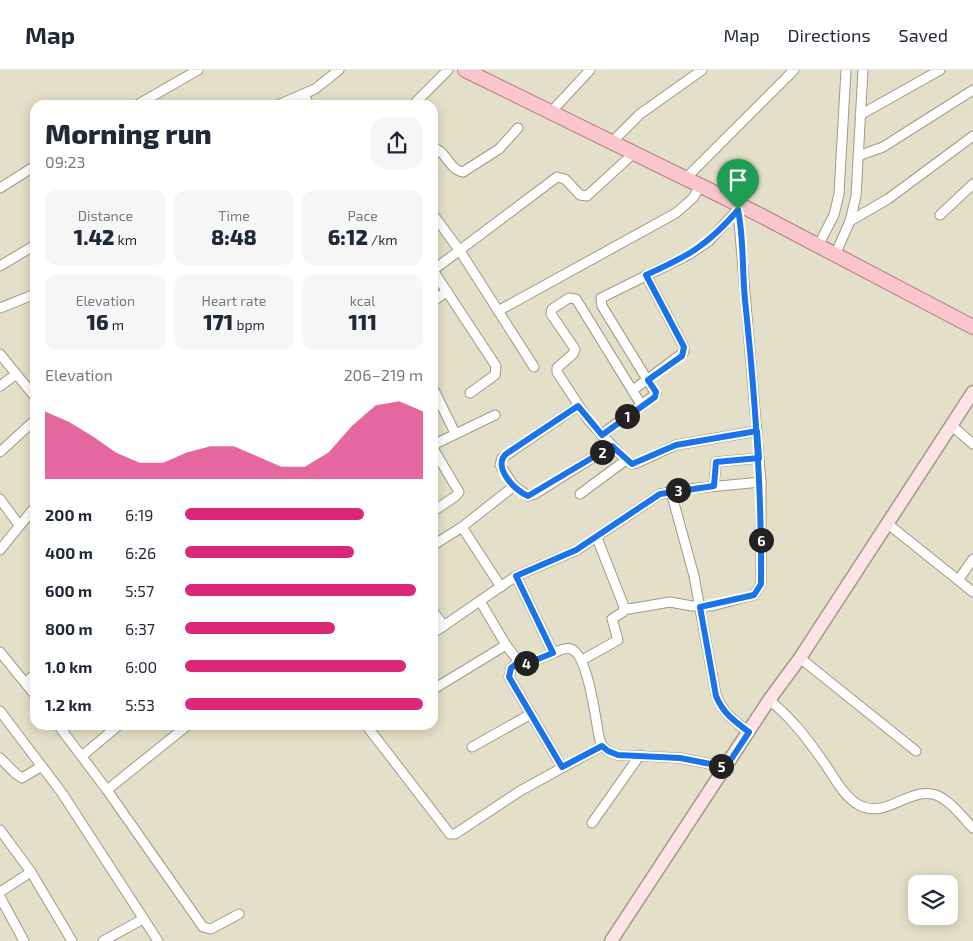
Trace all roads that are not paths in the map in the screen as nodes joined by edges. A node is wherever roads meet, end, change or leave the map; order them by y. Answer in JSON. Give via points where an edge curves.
{"nodes":[{"id":1,"x":198,"y":70,"type":"edge"},
{"id":2,"x":339,"y":70,"type":"edge"},
{"id":3,"x":448,"y":70,"type":"edge"},
{"id":4,"x":465,"y":70,"type":"edge"},
{"id":5,"x":590,"y":70,"type":"edge"},
{"id":6,"x":702,"y":70,"type":"edge"},
{"id":7,"x":794,"y":70,"type":"edge"},
{"id":8,"x":846,"y":70,"type":"edge"},
{"id":9,"x":940,"y":70,"type":"edge"},
{"id":10,"x":865,"y":71,"type":"edge"},
{"id":11,"x":973,"y":90,"type":"edge"},
{"id":12,"x":304,"y":94,"type":"junction"},
{"id":13,"x":146,"y":100,"type":"edge"},
{"id":14,"x":290,"y":100,"type":"edge"},
{"id":15,"x":307,"y":100,"type":"edge"},
{"id":16,"x":418,"y":100,"type":"edge"},
{"id":17,"x":550,"y":112,"type":"junction"},
{"id":18,"x":860,"y":115,"type":"junction"},
{"id":19,"x":518,"y":128,"type":"dead end"},
{"id":20,"x":973,"y":136,"type":"edge"},
{"id":21,"x":612,"y":142,"type":"junction"},
{"id":22,"x":438,"y":148,"type":"edge"},
{"id":23,"x":634,"y":154,"type":"junction"},
{"id":24,"x":858,"y":156,"type":"junction"},
{"id":25,"x":30,"y":169,"type":"edge"},
{"id":26,"x":685,"y":179,"type":"junction"},
{"id":27,"x":973,"y":184,"type":"edge"},
{"id":28,"x":700,"y":186,"type":"junction"},
{"id":29,"x":0,"y":188,"type":"edge"},
{"id":30,"x":739,"y":208,"type":"junction"},
{"id":31,"x":940,"y":215,"type":"dead end"},
{"id":32,"x":438,"y":221,"type":"edge"},
{"id":33,"x":850,"y":221,"type":"junction"},
{"id":34,"x":818,"y":246,"type":"junction"},
{"id":35,"x":30,"y":248,"type":"edge"},
{"id":36,"x":460,"y":251,"type":"junction"},
{"id":37,"x":835,"y":255,"type":"junction"},
{"id":38,"x":0,"y":266,"type":"edge"},
{"id":39,"x":438,"y":266,"type":"edge"},
{"id":40,"x":646,"y":275,"type":"junction"},
{"id":41,"x":438,"y":277,"type":"edge"},
{"id":42,"x":448,"y":291,"type":"junction"},
{"id":43,"x":30,"y":296,"type":"edge"},
{"id":44,"x":438,"y":298,"type":"edge"},
{"id":45,"x":0,"y":308,"type":"edge"},
{"id":46,"x":498,"y":312,"type":"junction"},
{"id":47,"x":973,"y":326,"type":"edge"},
{"id":48,"x":0,"y":354,"type":"edge"},
{"id":49,"x":534,"y":368,"type":"dead end"},
{"id":50,"x":15,"y":375,"type":"junction"},
{"id":51,"x":648,"y":380,"type":"junction"},
{"id":52,"x":0,"y":386,"type":"edge"},
{"id":53,"x":633,"y":390,"type":"junction"},
{"id":54,"x":30,"y":392,"type":"edge"},
{"id":55,"x":973,"y":392,"type":"edge"},
{"id":56,"x":470,"y":393,"type":"dead end"},
{"id":57,"x":438,"y":398,"type":"edge"},
{"id":58,"x":578,"y":406,"type":"junction"},
{"id":59,"x":642,"y":406,"type":"junction"},
{"id":60,"x":495,"y":415,"type":"dead end"},
{"id":61,"x":30,"y":425,"type":"edge"},
{"id":62,"x":951,"y":425,"type":"junction"},
{"id":63,"x":757,"y":431,"type":"junction"},
{"id":64,"x":455,"y":433,"type":"junction"},
{"id":65,"x":602,"y":435,"type":"junction"},
{"id":66,"x":438,"y":442,"type":"edge"},
{"id":67,"x":973,"y":444,"type":"edge"},
{"id":68,"x":612,"y":446,"type":"junction"},
{"id":69,"x":0,"y":452,"type":"edge"},
{"id":70,"x":438,"y":454,"type":"edge"},
{"id":71,"x":759,"y":458,"type":"junction"},
{"id":72,"x":626,"y":460,"type":"junction"},
{"id":73,"x":761,"y":482,"type":"junction"},
{"id":74,"x":514,"y":486,"type":"junction"},
{"id":75,"x":714,"y":486,"type":"junction"},
{"id":76,"x":671,"y":492,"type":"junction"},
{"id":77,"x":580,"y":494,"type":"dead end"},
{"id":78,"x":0,"y":499,"type":"edge"},
{"id":79,"x":438,"y":508,"type":"edge"},
{"id":80,"x":30,"y":513,"type":"edge"},
{"id":81,"x":888,"y":524,"type":"junction"},
{"id":82,"x":19,"y":525,"type":"junction"},
{"id":83,"x":462,"y":527,"type":"junction"},
{"id":84,"x":597,"y":538,"type":"junction"},
{"id":85,"x":438,"y":542,"type":"edge"},
{"id":86,"x":0,"y":550,"type":"edge"},
{"id":87,"x":973,"y":559,"type":"edge"},
{"id":88,"x":516,"y":576,"type":"junction"},
{"id":89,"x":959,"y":579,"type":"junction"},
{"id":90,"x":501,"y":586,"type":"junction"},
{"id":91,"x":973,"y":592,"type":"edge"},
{"id":92,"x":480,"y":601,"type":"junction"},
{"id":93,"x":624,"y":607,"type":"junction"},
{"id":94,"x":700,"y":607,"type":"junction"},
{"id":95,"x":438,"y":618,"type":"edge"},
{"id":96,"x":444,"y":626,"type":"junction"},
{"id":97,"x":438,"y":630,"type":"edge"},
{"id":98,"x":506,"y":645,"type":"junction"},
{"id":99,"x":0,"y":652,"type":"edge"},
{"id":100,"x":553,"y":653,"type":"junction"},
{"id":101,"x":800,"y":658,"type":"junction"},
{"id":102,"x":582,"y":660,"type":"junction"},
{"id":103,"x":519,"y":662,"type":"junction"},
{"id":104,"x":30,"y":678,"type":"edge"},
{"id":105,"x":26,"y":682,"type":"junction"},
{"id":106,"x":438,"y":686,"type":"edge"},
{"id":107,"x":30,"y":688,"type":"edge"},
{"id":108,"x":769,"y":700,"type":"junction"},
{"id":109,"x":0,"y":711,"type":"edge"},
{"id":110,"x":531,"y":714,"type":"junction"},
{"id":111,"x":62,"y":730,"type":"edge"},
{"id":112,"x":113,"y":730,"type":"edge"},
{"id":113,"x":182,"y":730,"type":"edge"},
{"id":114,"x":370,"y":730,"type":"edge"},
{"id":115,"x":749,"y":732,"type":"junction"},
{"id":116,"x":602,"y":746,"type":"junction"},
{"id":117,"x":472,"y":747,"type":"dead end"},
{"id":118,"x":916,"y":751,"type":"dead end"},
{"id":119,"x":82,"y":756,"type":"junction"},
{"id":120,"x":640,"y":756,"type":"junction"},
{"id":121,"x":0,"y":758,"type":"edge"},
{"id":122,"x":42,"y":766,"type":"junction"},
{"id":123,"x":562,"y":767,"type":"junction"},
{"id":124,"x":726,"y":767,"type":"junction"},
{"id":125,"x":108,"y":790,"type":"junction"},
{"id":126,"x":592,"y":824,"type":"dead end"},
{"id":127,"x":973,"y":828,"type":"edge"},
{"id":128,"x":0,"y":831,"type":"edge"},
{"id":129,"x":31,"y":872,"type":"junction"},
{"id":130,"x":0,"y":892,"type":"edge"},
{"id":131,"x":0,"y":897,"type":"edge"},
{"id":132,"x":239,"y":914,"type":"dead end"},
{"id":133,"x":143,"y":919,"type":"junction"},
{"id":134,"x":24,"y":941,"type":"edge"},
{"id":135,"x":72,"y":941,"type":"edge"},
{"id":136,"x":103,"y":941,"type":"edge"},
{"id":137,"x":158,"y":941,"type":"edge"},
{"id":138,"x":611,"y":941,"type":"edge"}],
"edges":[{"from":1,"to":13,"type":"street"},
{"from":2,"to":12,"type":"street"},
{"from":3,"to":16,"type":"street"},
{"from":4,"to":17,"type":"main road"},
{"from":5,"to":17,"type":"street"},
{"from":6,"to":21,"type":"street","via":[[640,114]]},
{"from":7,"to":26,"type":"street"},
{"from":8,"to":34,"type":"street","via":[[839,194],[834,215]]},
{"from":9,"to":18,"type":"street"},
{"from":10,"to":18,"type":"street"},
{"from":11,"to":24,"type":"street","via":[[884,147]]},
{"from":12,"to":14,"type":"street"},
{"from":12,"to":15,"type":"street"},
{"from":17,"to":21,"type":"main road"},
{"from":18,"to":24,"type":"street"},
{"from":19,"to":22,"type":"street","via":[[499,149],[463,172],[454,168]]},
{"from":20,"to":33,"type":"street","via":[[888,199]]},
{"from":21,"to":23,"type":"main road"},
{"from":23,"to":26,"type":"main road"},
{"from":23,"to":36,"type":"street","via":[[587,196],[580,195],[565,179],[557,177]]},
{"from":24,"to":33,"type":"street","via":[[856,196]]},
{"from":25,"to":29,"type":"street"},
{"from":26,"to":28,"type":"main road"},
{"from":27,"to":31,"type":"street"},
{"from":28,"to":30,"type":"main road"},
{"from":28,"to":46,"type":"street","via":[[693,198],[676,213]]},
{"from":30,"to":34,"type":"main road"},
{"from":30,"to":40,"type":"street","via":[[709,242]]},
{"from":30,"to":63,"type":"street"},
{"from":32,"to":36,"type":"street"},
{"from":33,"to":37,"type":"street"},
{"from":34,"to":37,"type":"main road"},
{"from":35,"to":38,"type":"street"},
{"from":36,"to":39,"type":"street"},
{"from":36,"to":46,"type":"street"},
{"from":37,"to":47,"type":"main road"},
{"from":40,"to":51,"type":"street","via":[[684,347],[684,352]]},
{"from":40,"to":51,"type":"street","via":[[604,296],[600,302]]},
{"from":41,"to":42,"type":"street"},
{"from":42,"to":44,"type":"street"},
{"from":42,"to":56,"type":"street","via":[[497,371]]},
{"from":43,"to":45,"type":"street"},
{"from":46,"to":49,"type":"street"},
{"from":48,"to":50,"type":"street"},
{"from":50,"to":52,"type":"street"},
{"from":50,"to":54,"type":"street"},
{"from":51,"to":53,"type":"street"},
{"from":51,"to":59,"type":"street","via":[[656,394]]},
{"from":53,"to":58,"type":"street","via":[[576,299],[569,298],[550,312],[575,349],[557,372]]},
{"from":53,"to":59,"type":"street"},
{"from":55,"to":62,"type":"street"},
{"from":57,"to":64,"type":"street"},
{"from":58,"to":65,"type":"street"},
{"from":58,"to":74,"type":"street","via":[[502,458],[500,465]]},
{"from":59,"to":65,"type":"street"},
{"from":60,"to":64,"type":"street"},
{"from":61,"to":69,"type":"street"},
{"from":62,"to":67,"type":"street"},
{"from":62,"to":81,"type":"street"},
{"from":63,"to":71,"type":"street"},
{"from":63,"to":72,"type":"street","via":[[676,445],[638,463]]},
{"from":64,"to":66,"type":"street"},
{"from":65,"to":68,"type":"street"},
{"from":68,"to":72,"type":"street"},
{"from":68,"to":74,"type":"street","via":[[535,494],[528,496]]},
{"from":70,"to":79,"type":"street","via":[[459,492]]},
{"from":71,"to":73,"type":"street"},
{"from":71,"to":75,"type":"street","via":[[716,462]]},
{"from":72,"to":77,"type":"street"},
{"from":73,"to":75,"type":"street"},
{"from":73,"to":94,"type":"street","via":[[761,584],[758,591],[754,595]]},
{"from":74,"to":83,"type":"street"},
{"from":75,"to":76,"type":"street"},
{"from":76,"to":84,"type":"street","via":[[647,502]]},
{"from":76,"to":94,"type":"street"},
{"from":78,"to":82,"type":"street"},
{"from":80,"to":82,"type":"street"},
{"from":81,"to":89,"type":"street"},
{"from":81,"to":101,"type":"street"},
{"from":82,"to":86,"type":"street"},
{"from":83,"to":85,"type":"street"},
{"from":83,"to":90,"type":"street"},
{"from":84,"to":88,"type":"street"},
{"from":84,"to":93,"type":"street"},
{"from":87,"to":89,"type":"street"},
{"from":88,"to":90,"type":"street"},
{"from":88,"to":100,"type":"street"},
{"from":89,"to":91,"type":"street"},
{"from":90,"to":92,"type":"street"},
{"from":92,"to":96,"type":"street"},
{"from":92,"to":98,"type":"street"},
{"from":93,"to":94,"type":"street","via":[[635,610],[670,602]]},
{"from":93,"to":102,"type":"street","via":[[623,612],[612,620],[618,640]]},
{"from":94,"to":115,"type":"street","via":[[718,702],[728,716]]},
{"from":95,"to":96,"type":"street"},
{"from":96,"to":97,"type":"street"},
{"from":98,"to":103,"type":"street"},
{"from":98,"to":106,"type":"street"},
{"from":99,"to":105,"type":"street"},
{"from":100,"to":102,"type":"street","via":[[572,649]]},
{"from":100,"to":103,"type":"street","via":[[528,663]]},
{"from":101,"to":108,"type":"street"},
{"from":101,"to":118,"type":"street"},
{"from":102,"to":116,"type":"street"},
{"from":103,"to":110,"type":"street","via":[[511,668],[509,677]]},
{"from":104,"to":105,"type":"street"},
{"from":105,"to":107,"type":"street"},
{"from":108,"to":115,"type":"street"},
{"from":108,"to":127,"type":"street","via":[[792,720],[858,805],[871,810],[927,794],[938,795]]},
{"from":109,"to":122,"type":"street"},
{"from":110,"to":117,"type":"street"},
{"from":110,"to":123,"type":"street"},
{"from":111,"to":119,"type":"street"},
{"from":112,"to":119,"type":"street"},
{"from":113,"to":125,"type":"street"},
{"from":114,"to":123,"type":"street","via":[[450,834],[455,834]]},
{"from":115,"to":124,"type":"street"},
{"from":116,"to":120,"type":"street","via":[[618,755]]},
{"from":116,"to":123,"type":"street"},
{"from":119,"to":125,"type":"street"},
{"from":120,"to":124,"type":"street","via":[[680,758]]},
{"from":120,"to":126,"type":"street"},
{"from":121,"to":122,"type":"street","via":[[22,778]]},
{"from":122,"to":133,"type":"street"},
{"from":124,"to":138,"type":"street"},
{"from":125,"to":132,"type":"street","via":[[203,928],[211,929]]},
{"from":128,"to":129,"type":"street"},
{"from":129,"to":130,"type":"street"},
{"from":129,"to":135,"type":"street"},
{"from":131,"to":134,"type":"street"},
{"from":133,"to":136,"type":"street"},
{"from":133,"to":137,"type":"street"}]}
